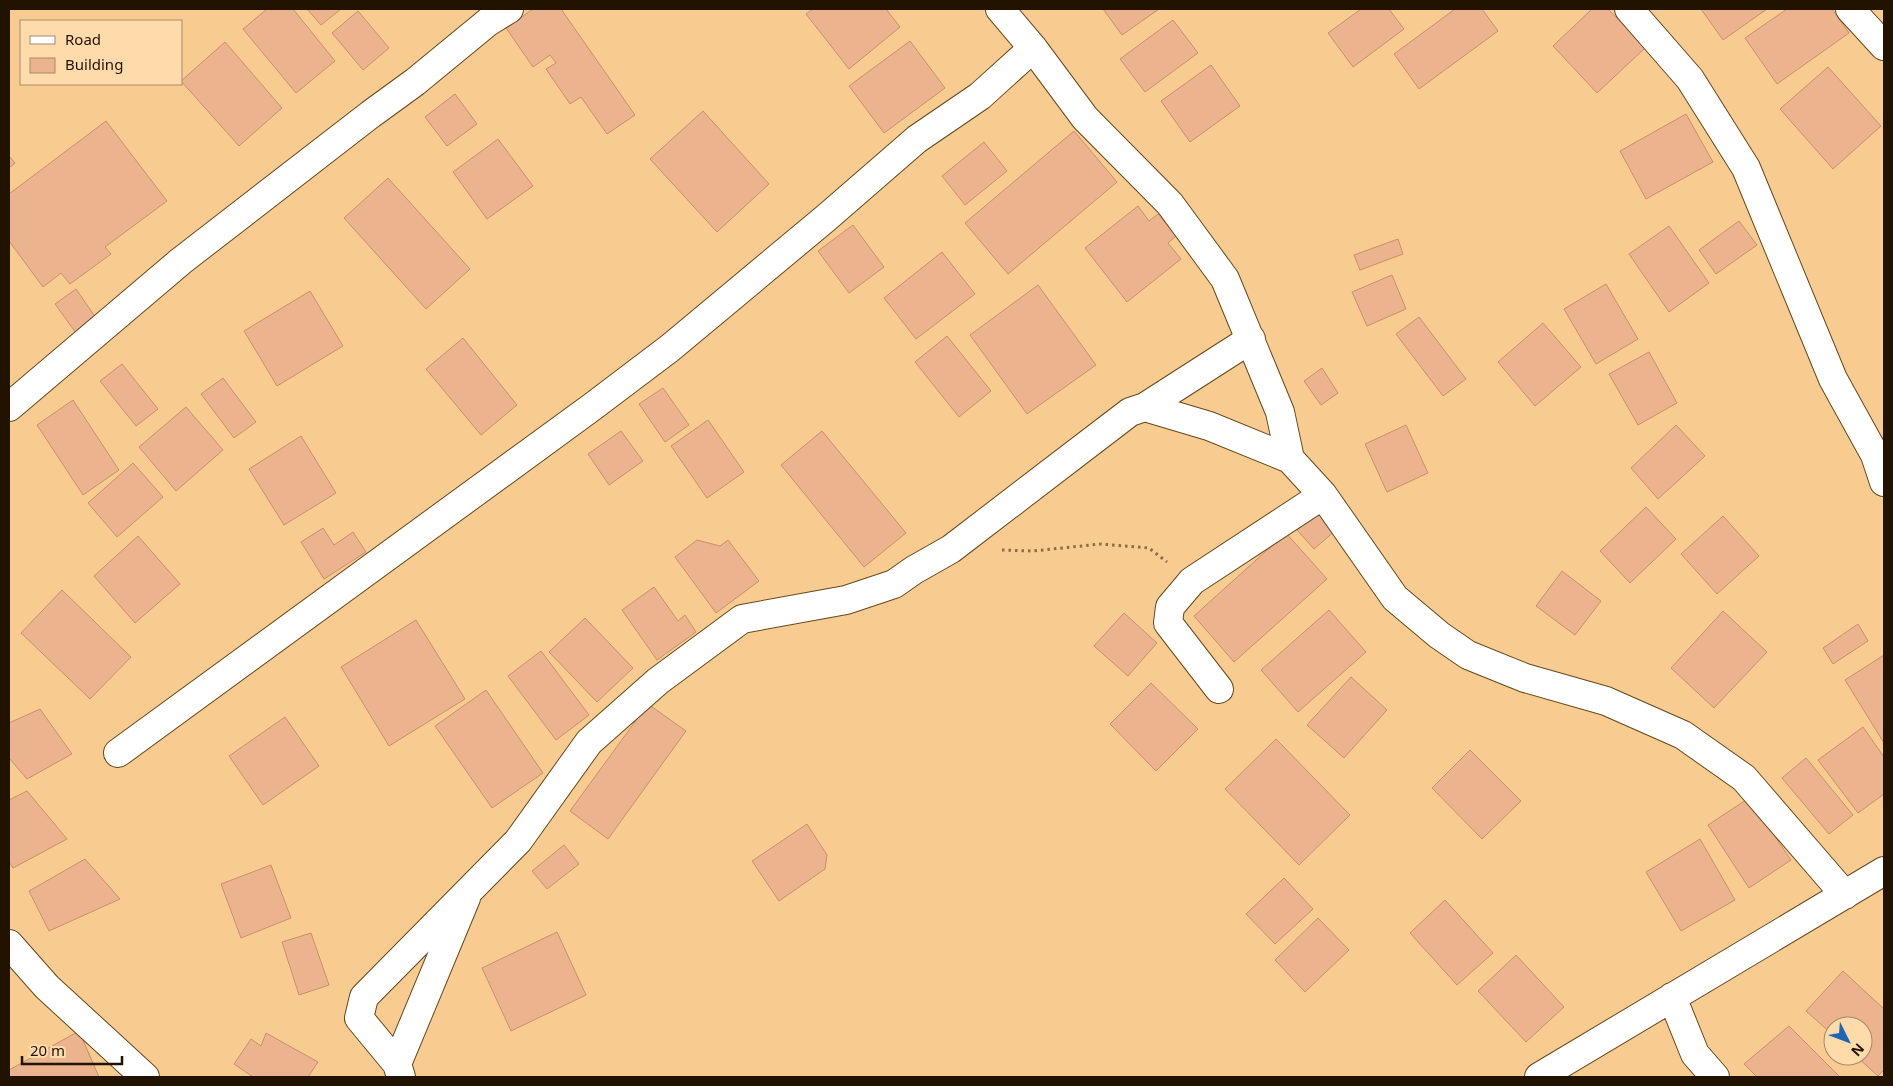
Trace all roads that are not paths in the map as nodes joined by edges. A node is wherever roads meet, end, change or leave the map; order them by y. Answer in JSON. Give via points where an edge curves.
{"nodes":[{"id":1,"x":509,"y":9,"type":"edge"},
{"id":2,"x":1000,"y":9,"type":"edge"},
{"id":3,"x":1629,"y":9,"type":"edge"},
{"id":4,"x":1850,"y":9,"type":"edge"},
{"id":5,"x":1884,"y":46,"type":"edge"},
{"id":6,"x":1033,"y":48,"type":"junction"},
{"id":7,"x":1251,"y":339,"type":"junction"},
{"id":8,"x":9,"y":407,"type":"edge"},
{"id":9,"x":1145,"y":407,"type":"junction"},
{"id":10,"x":1290,"y":459,"type":"junction"},
{"id":11,"x":1884,"y":482,"type":"edge"},
{"id":12,"x":1323,"y":495,"type":"junction"},
{"id":13,"x":1219,"y":689,"type":"dead end"},
{"id":14,"x":118,"y":753,"type":"dead end"},
{"id":15,"x":1884,"y":871,"type":"edge"},
{"id":16,"x":471,"y":888,"type":"junction"},
{"id":17,"x":1844,"y":894,"type":"junction"},
{"id":18,"x":9,"y":944,"type":"edge"},
{"id":19,"x":1672,"y":997,"type":"junction"},
{"id":20,"x":399,"y":1071,"type":"edge"},
{"id":21,"x":145,"y":1077,"type":"edge"},
{"id":22,"x":1539,"y":1077,"type":"edge"},
{"id":23,"x":1715,"y":1077,"type":"edge"}],
"edges":[{"from":1,"to":8,"type":"street","via":[[181,261]]},
{"from":2,"to":6,"type":"street"},
{"from":3,"to":11,"type":"street","via":[[1690,79],[1746,168],[1833,379],[1876,455]]},
{"from":4,"to":5,"type":"street"},
{"from":6,"to":7,"type":"street","via":[[1085,118],[1170,204],[1225,279]]},
{"from":6,"to":14,"type":"street","via":[[980,96],[917,139],[670,348]]},
{"from":7,"to":9,"type":"street"},
{"from":7,"to":10,"type":"street","via":[[1280,412]]},
{"from":9,"to":10,"type":"street","via":[[1209,426]]},
{"from":9,"to":16,"type":"street","via":[[1130,412],[951,549],[894,584],[846,600],[742,619],[658,681],[589,742],[518,841]]},
{"from":10,"to":12,"type":"street"},
{"from":12,"to":13,"type":"street","via":[[1192,581],[1170,607],[1168,623]]},
{"from":12,"to":17,"type":"street","via":[[1395,598],[1439,635],[1468,655],[1525,678],[1606,701],[1683,735],[1744,778]]},
{"from":15,"to":17,"type":"street"},
{"from":16,"to":20,"type":"street"},
{"from":16,"to":20,"type":"street","via":[[364,997],[359,1018]]},
{"from":17,"to":19,"type":"street"},
{"from":18,"to":21,"type":"street","via":[[47,987]]},
{"from":19,"to":22,"type":"street"},
{"from":19,"to":23,"type":"street","via":[[1695,1054]]}]}
